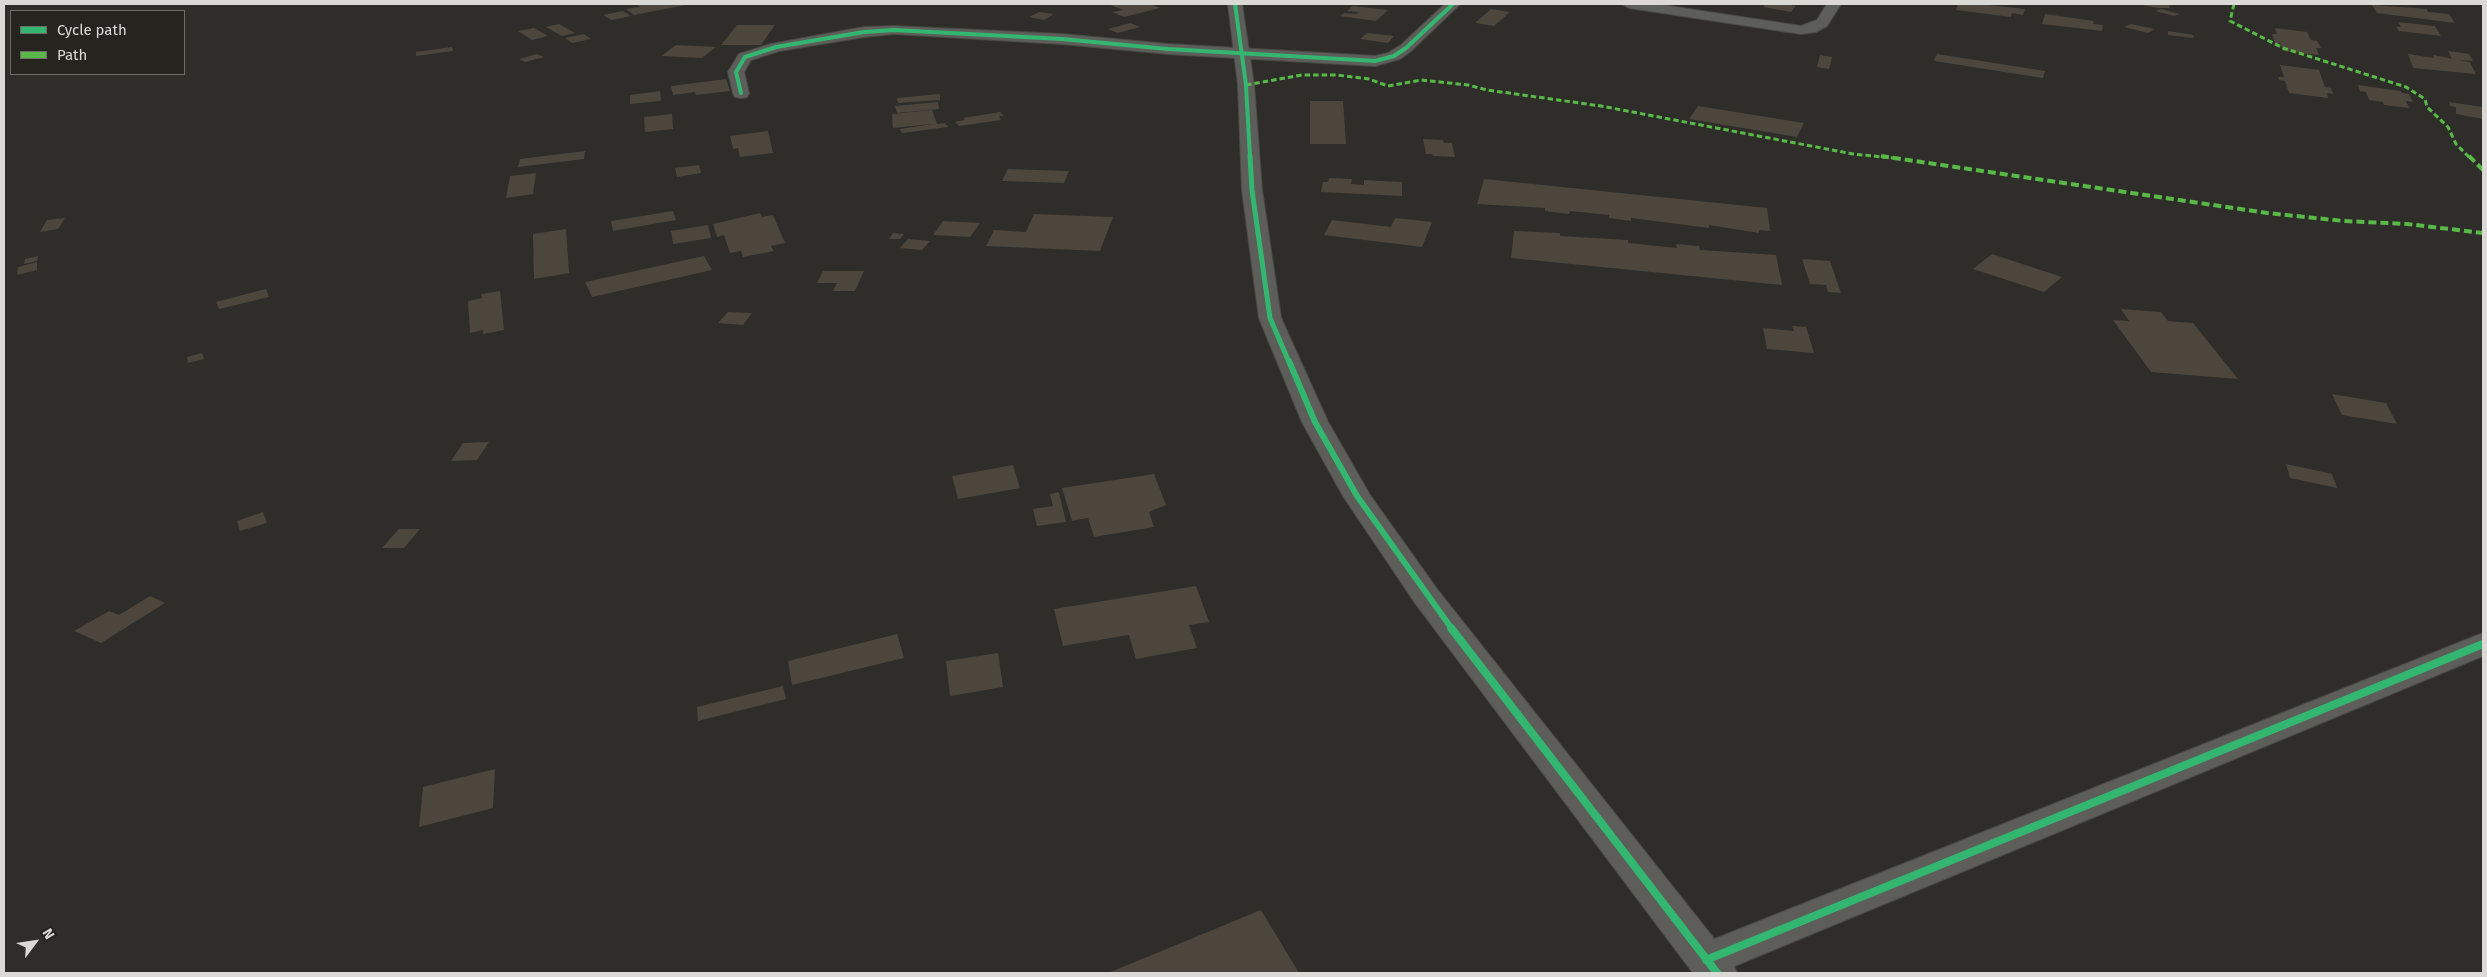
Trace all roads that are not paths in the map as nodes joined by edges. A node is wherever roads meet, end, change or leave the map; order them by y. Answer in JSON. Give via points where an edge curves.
{"nodes":[{"id":1,"x":1236,"y":4,"type":"edge"},
{"id":2,"x":1453,"y":4,"type":"edge"},
{"id":3,"x":1630,"y":4,"type":"edge"},
{"id":4,"x":1834,"y":4,"type":"edge"},
{"id":5,"x":1243,"y":52,"type":"junction"},
{"id":6,"x":741,"y":94,"type":"dead end"},
{"id":7,"x":2483,"y":644,"type":"edge"},
{"id":8,"x":1712,"y":967,"type":"edge"}],
"edges":[{"from":1,"to":5,"type":"street"},
{"from":2,"to":5,"type":"street","via":[[1406,48],[1384,60],[1363,62]]},
{"from":3,"to":4,"type":"street","via":[[1801,30],[1822,24]]},
{"from":5,"to":6,"type":"street","via":[[1168,49],[1043,37],[878,31],[776,47],[745,57],[736,72]]},
{"from":5,"to":8,"type":"street","via":[[1252,190],[1270,318],[1315,422],[1356,496],[1426,596]]},
{"from":7,"to":8,"type":"street"}]}
